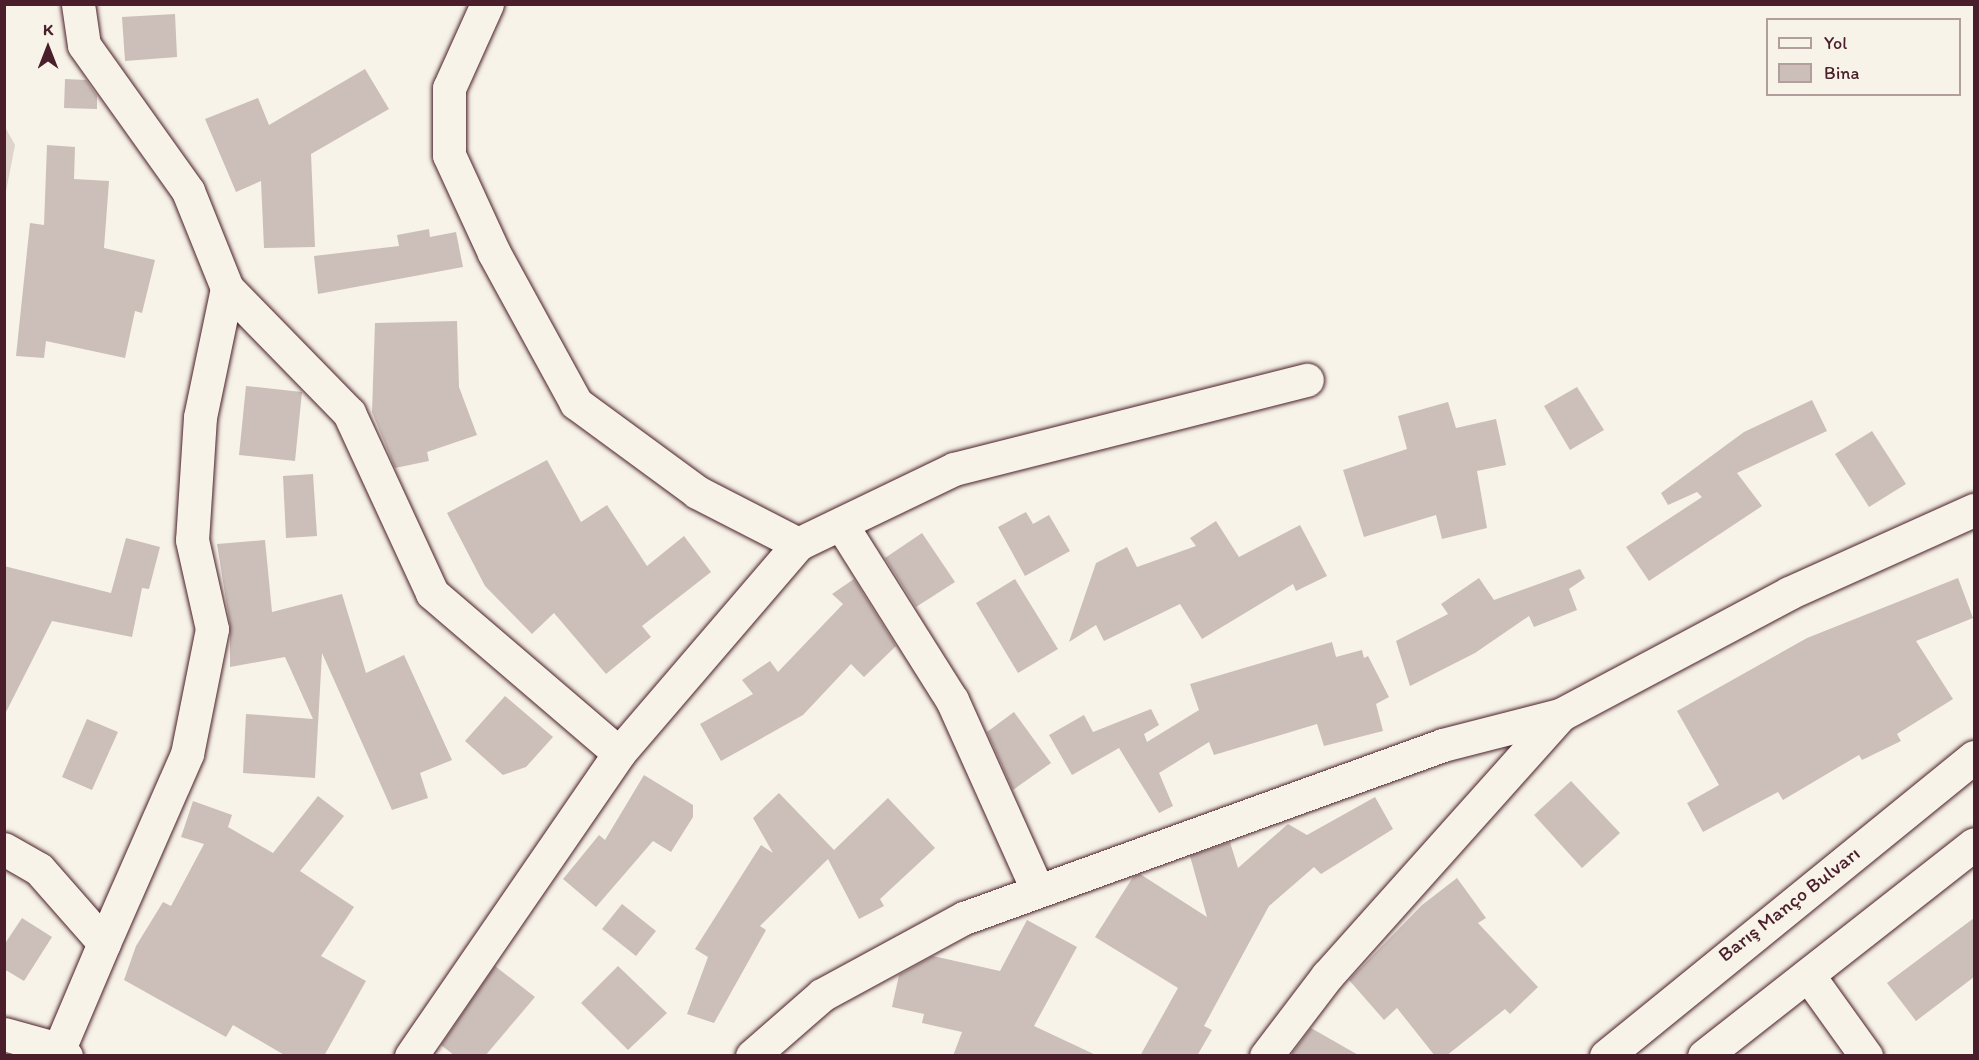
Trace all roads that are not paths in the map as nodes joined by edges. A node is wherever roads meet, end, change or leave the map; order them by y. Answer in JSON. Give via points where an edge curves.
{"nodes":[{"id":1,"x":78,"y":4,"type":"edge"},
{"id":2,"x":487,"y":4,"type":"edge"},
{"id":3,"x":226,"y":288,"type":"junction"},
{"id":4,"x":1307,"y":380,"type":"dead end"},
{"id":5,"x":1974,"y":510,"type":"edge"},
{"id":6,"x":841,"y":524,"type":"junction"},
{"id":7,"x":798,"y":544,"type":"junction"},
{"id":8,"x":1560,"y":715,"type":"junction"},
{"id":9,"x":619,"y":753,"type":"junction"},
{"id":10,"x":1974,"y":757,"type":"edge"},
{"id":11,"x":1974,"y":844,"type":"edge"},
{"id":12,"x":4,"y":849,"type":"edge"},
{"id":13,"x":1038,"y":891,"type":"junction"},
{"id":14,"x":104,"y":943,"type":"junction"},
{"id":15,"x":1808,"y":975,"type":"junction"},
{"id":16,"x":4,"y":1034,"type":"edge"},
{"id":17,"x":60,"y":1053,"type":"edge"},
{"id":18,"x":411,"y":1056,"type":"edge"},
{"id":19,"x":752,"y":1056,"type":"edge"},
{"id":20,"x":1266,"y":1056,"type":"edge"},
{"id":21,"x":1606,"y":1056,"type":"edge"},
{"id":22,"x":1704,"y":1056,"type":"edge"},
{"id":23,"x":1866,"y":1056,"type":"edge"}],
"edges":[{"from":1,"to":3,"type":"street","via":[[84,45],[188,192]]},
{"from":2,"to":7,"type":"street","via":[[449,88],[449,154],[494,253],[576,403],[697,492]]},
{"from":3,"to":9,"type":"street","via":[[349,413],[432,593]]},
{"from":3,"to":14,"type":"street","via":[[200,417],[192,540],[212,629],[187,754]]},
{"from":4,"to":6,"type":"street","via":[[954,469]]},
{"from":5,"to":8,"type":"street","via":[[1790,594]]},
{"from":6,"to":7,"type":"street"},
{"from":6,"to":13,"type":"street","via":[[952,700]]},
{"from":7,"to":9,"type":"street"},
{"from":8,"to":13,"type":"street","via":[[1443,745]]},
{"from":8,"to":20,"type":"street","via":[[1327,976]]},
{"from":9,"to":18,"type":"street"},
{"from":10,"to":21,"type":"street","name":"Barış Manço Bulvarı"},
{"from":11,"to":15,"type":"street"},
{"from":12,"to":14,"type":"street","via":[[39,869]]},
{"from":13,"to":19,"type":"street","via":[[964,918],[822,995]]},
{"from":14,"to":17,"type":"street"},
{"from":15,"to":22,"type":"street"},
{"from":15,"to":23,"type":"street"},
{"from":16,"to":17,"type":"street"}]}
